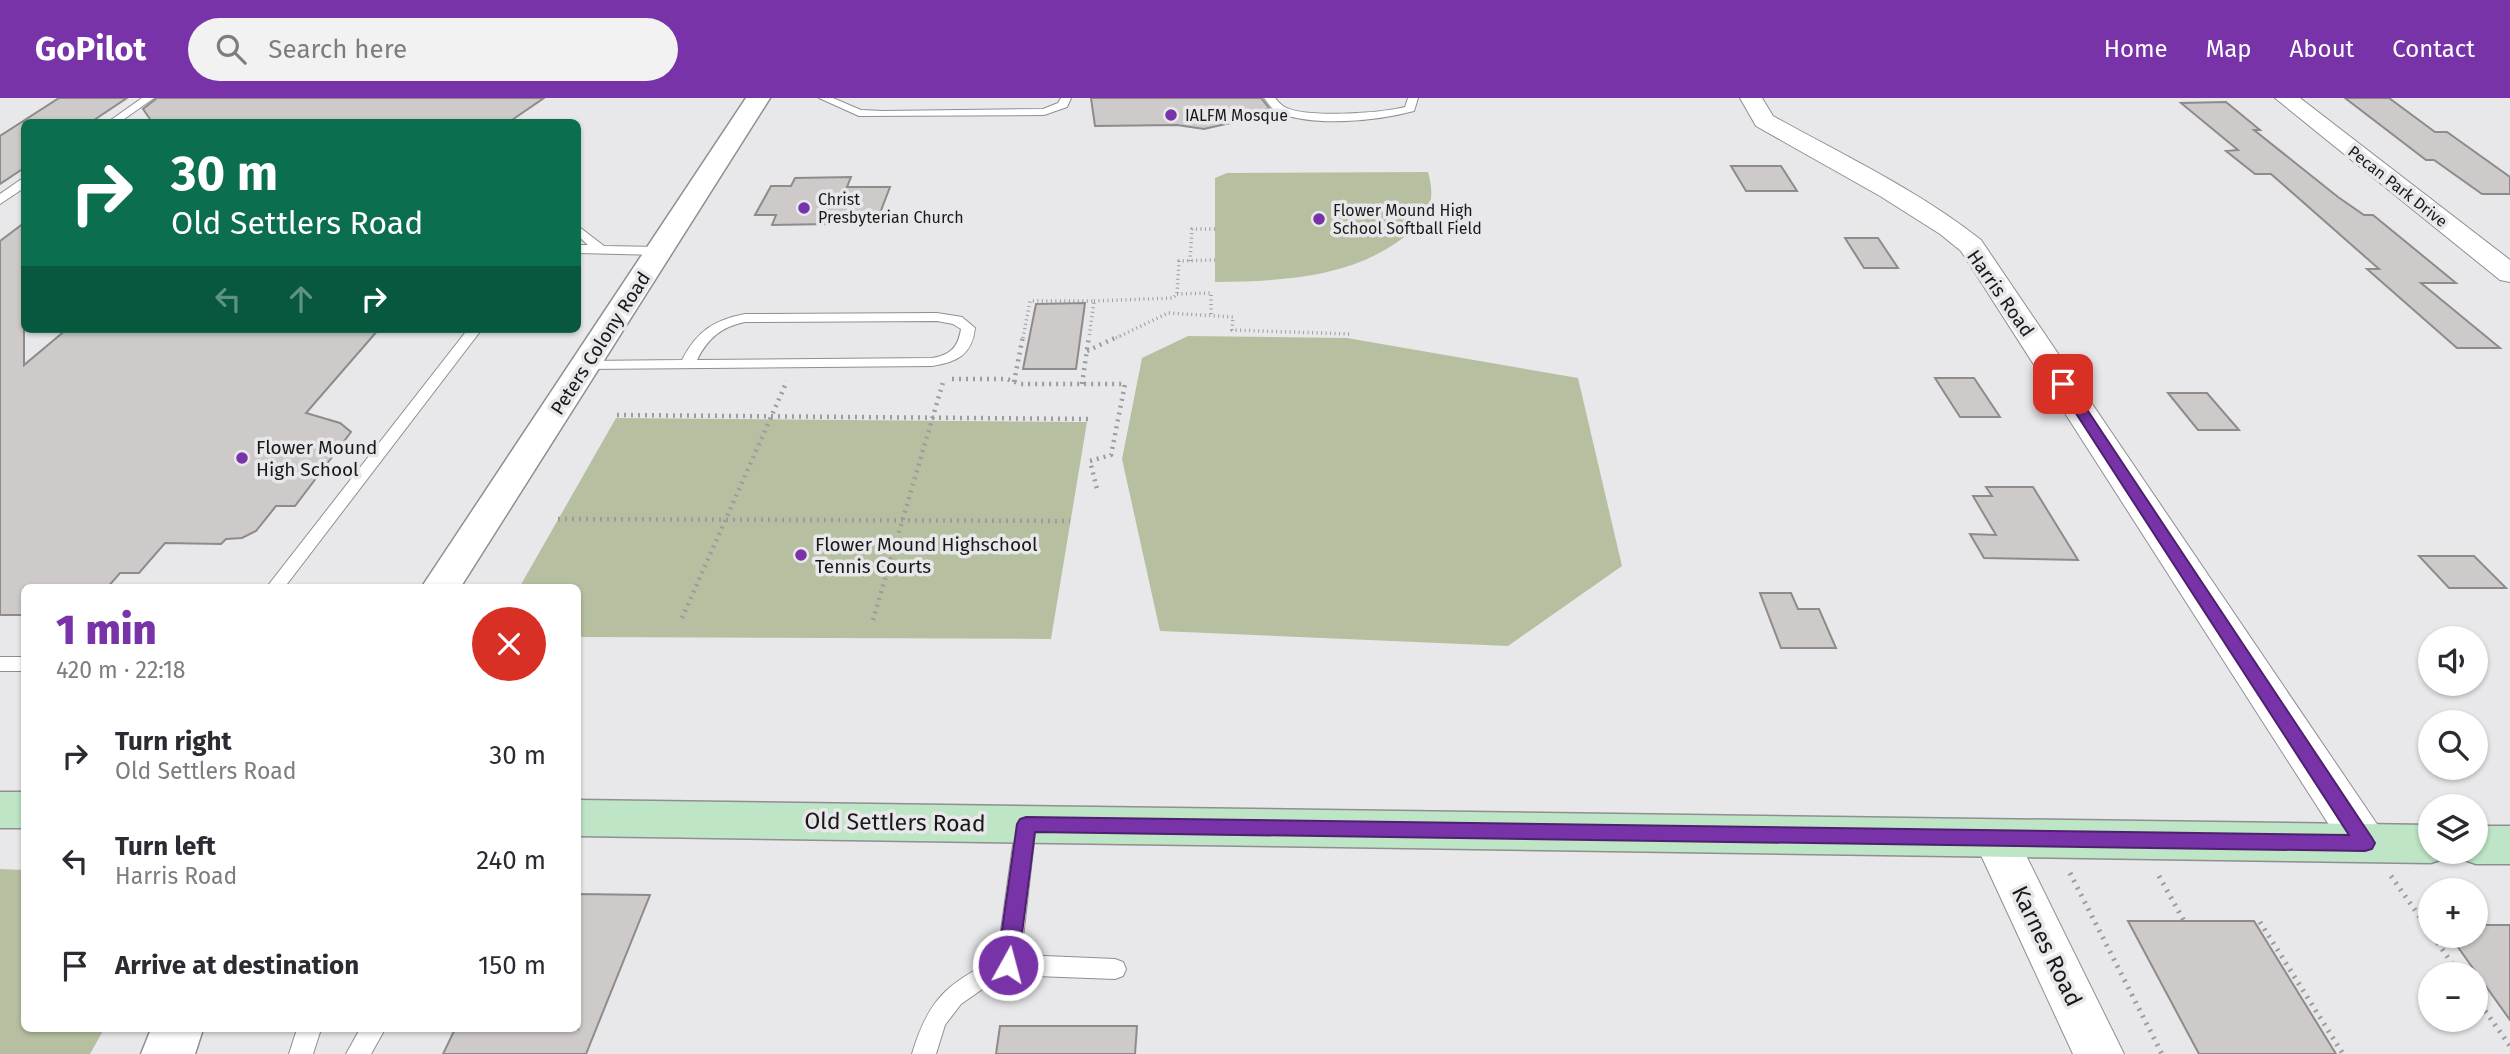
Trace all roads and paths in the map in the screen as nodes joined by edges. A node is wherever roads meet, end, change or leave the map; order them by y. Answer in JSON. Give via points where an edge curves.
{"nodes":[{"id":1,"x":149,"y":98,"type":"edge"},
{"id":2,"x":758,"y":98,"type":"edge"},
{"id":3,"x":824,"y":98,"type":"edge"},
{"id":4,"x":1066,"y":98,"type":"edge"},
{"id":5,"x":1269,"y":98,"type":"edge"},
{"id":6,"x":1413,"y":98,"type":"edge"},
{"id":7,"x":1751,"y":98,"type":"edge"},
{"id":8,"x":2286,"y":98,"type":"edge"},
{"id":9,"x":118,"y":119,"type":"edge"},
{"id":10,"x":21,"y":185,"type":"edge"},
{"id":11,"x":0,"y":200,"type":"edge"},
{"id":12,"x":1215,"y":229,"type":"dead end"},
{"id":13,"x":581,"y":233,"type":"edge"},
{"id":14,"x":581,"y":249,"type":"edge"},
{"id":15,"x":601,"y":250,"type":"junction"},
{"id":16,"x":659,"y":251,"type":"junction"},
{"id":17,"x":1215,"y":260,"type":"dead end"},
{"id":18,"x":1190,"y":261,"type":"junction"},
{"id":19,"x":2510,"y":274,"type":"edge"},
{"id":20,"x":1177,"y":294,"type":"junction"},
{"id":21,"x":1094,"y":301,"type":"junction"},
{"id":22,"x":1211,"y":315,"type":"junction"},
{"id":23,"x":472,"y":333,"type":"edge"},
{"id":24,"x":1350,"y":334,"type":"dead end"},
{"id":25,"x":1087,"y":351,"type":"junction"},
{"id":26,"x":794,"y":364,"type":"junction"},
{"id":27,"x":586,"y":365,"type":"junction"},
{"id":28,"x":687,"y":365,"type":"junction"},
{"id":29,"x":930,"y":379,"type":"dead end"},
{"id":30,"x":944,"y":379,"type":"junction"},
{"id":31,"x":774,"y":381,"type":"dead end"},
{"id":32,"x":787,"y":381,"type":"junction"},
{"id":33,"x":800,"y":381,"type":"dead end"},
{"id":34,"x":1014,"y":382,"type":"junction"},
{"id":35,"x":1082,"y":384,"type":"junction"},
{"id":36,"x":617,"y":415,"type":"dead end"},
{"id":37,"x":772,"y":416,"type":"junction"},
{"id":38,"x":932,"y":418,"type":"junction"},
{"id":39,"x":1089,"y":419,"type":"dead end"},
{"id":40,"x":1098,"y":493,"type":"dead end"},
{"id":41,"x":558,"y":519,"type":"dead end"},
{"id":42,"x":725,"y":520,"type":"junction"},
{"id":43,"x":902,"y":521,"type":"junction"},
{"id":44,"x":1070,"y":522,"type":"dead end"},
{"id":45,"x":278,"y":584,"type":"edge"},
{"id":46,"x":443,"y":584,"type":"edge"},
{"id":47,"x":682,"y":618,"type":"dead end"},
{"id":48,"x":873,"y":620,"type":"dead end"},
{"id":49,"x":0,"y":664,"type":"edge"},
{"id":50,"x":21,"y":664,"type":"edge"},
{"id":51,"x":0,"y":810,"type":"edge"},
{"id":52,"x":21,"y":810,"type":"edge"},
{"id":53,"x":581,"y":818,"type":"edge"},
{"id":54,"x":1026,"y":824,"type":"junction"},
{"id":55,"x":1995,"y":838,"type":"junction"},
{"id":56,"x":2488,"y":845,"type":"edge"},
{"id":57,"x":2510,"y":845,"type":"edge"},
{"id":58,"x":2418,"y":848,"type":"edge"},
{"id":59,"x":2378,"y":859,"type":"junction"},
{"id":60,"x":2070,"y":873,"type":"dead end"},
{"id":61,"x":2159,"y":876,"type":"dead end"},
{"id":62,"x":2418,"y":915,"type":"edge"},
{"id":63,"x":2184,"y":921,"type":"dead end"},
{"id":64,"x":2260,"y":922,"type":"dead end"},
{"id":65,"x":1008,"y":965,"type":"junction"},
{"id":66,"x":1115,"y":969,"type":"dead end"},
{"id":67,"x":2488,"y":1015,"type":"edge"},
{"id":68,"x":176,"y":1032,"type":"edge"},
{"id":69,"x":308,"y":1032,"type":"edge"},
{"id":70,"x":371,"y":1032,"type":"edge"},
{"id":71,"x":2510,"y":1046,"type":"edge"},
{"id":72,"x":168,"y":1054,"type":"edge"},
{"id":73,"x":301,"y":1054,"type":"edge"},
{"id":74,"x":358,"y":1054,"type":"edge"},
{"id":75,"x":924,"y":1054,"type":"edge"},
{"id":76,"x":2099,"y":1054,"type":"edge"},
{"id":77,"x":2162,"y":1054,"type":"edge"},
{"id":78,"x":2343,"y":1054,"type":"edge"}],
"edges":[{"from":1,"to":9,"type":"lane"},
{"from":2,"to":16,"type":"street","name":"Peters Colony Road"},
{"from":3,"to":4,"type":"lane","via":[[859,113],[883,114],[1044,112],[1063,105]]},
{"from":5,"to":6,"type":"lane","via":[[1280,110],[1310,116],[1383,116],[1410,109]]},
{"from":7,"to":59,"type":"street","name":"Harris Road","via":[[1764,121],[1889,191],[1971,246]]},
{"from":8,"to":19,"type":"street","name":"Pecan Park Drive"},
{"from":10,"to":11,"type":"lane"},
{"from":12,"to":18,"type":"path","via":[[1192,229]]},
{"from":13,"to":15,"type":"lane"},
{"from":14,"to":15,"type":"lane"},
{"from":15,"to":16,"type":"lane"},
{"from":16,"to":27,"type":"street","name":"Peters Colony Road"},
{"from":17,"to":18,"type":"path"},
{"from":18,"to":20,"type":"path","via":[[1179,261]]},
{"from":20,"to":21,"type":"path","via":[[1164,300]]},
{"from":20,"to":22,"type":"path","via":[[1211,293]]},
{"from":21,"to":25,"type":"path"},
{"from":21,"to":34,"type":"path","via":[[1030,301]]},
{"from":22,"to":24,"type":"path","via":[[1233,317],[1232,330]]},
{"from":22,"to":25,"type":"path","via":[[1168,313]]},
{"from":23,"to":45,"type":"lane"},
{"from":25,"to":35,"type":"path"},
{"from":26,"to":28,"type":"lane"},
{"from":26,"to":28,"type":"lane","via":[[943,360],[961,353],[968,341],[968,328],[957,320],[937,317],[745,318],[723,321],[708,331]]},
{"from":26,"to":32,"type":"path"},
{"from":27,"to":28,"type":"lane"},
{"from":27,"to":46,"type":"street","name":"Peters Colony Road"},
{"from":29,"to":30,"type":"path"},
{"from":30,"to":34,"type":"path"},
{"from":30,"to":38,"type":"path"},
{"from":31,"to":32,"type":"path"},
{"from":32,"to":33,"type":"path"},
{"from":32,"to":37,"type":"path"},
{"from":34,"to":35,"type":"path"},
{"from":35,"to":40,"type":"path","via":[[1125,384],[1111,455],[1090,461]]},
{"from":36,"to":37,"type":"path"},
{"from":37,"to":38,"type":"path"},
{"from":37,"to":42,"type":"path"},
{"from":38,"to":39,"type":"path"},
{"from":38,"to":43,"type":"path"},
{"from":41,"to":42,"type":"path"},
{"from":42,"to":43,"type":"path"},
{"from":42,"to":47,"type":"path"},
{"from":43,"to":44,"type":"path"},
{"from":43,"to":48,"type":"path"},
{"from":49,"to":50,"type":"lane"},
{"from":51,"to":52,"type":"main road"},
{"from":53,"to":54,"type":"main road","name":"Old Settlers Road"},
{"from":54,"to":55,"type":"main road","name":"Old Settlers Road"},
{"from":54,"to":65,"type":"lane"},
{"from":55,"to":59,"type":"main road","name":"Old Settlers Road"},
{"from":55,"to":76,"type":"street","name":"Karnes Road"},
{"from":56,"to":57,"type":"main road"},
{"from":58,"to":59,"type":"main road","name":"Old Settlers Road"},
{"from":59,"to":62,"type":"path"},
{"from":60,"to":77,"type":"path"},
{"from":61,"to":63,"type":"path"},
{"from":64,"to":78,"type":"path"},
{"from":65,"to":66,"type":"lane"},
{"from":65,"to":75,"type":"lane","via":[[962,987],[936,1017]]},
{"from":67,"to":71,"type":"path"},
{"from":68,"to":72,"type":"street"},
{"from":69,"to":73,"type":"lane"},
{"from":70,"to":74,"type":"lane"}]}
